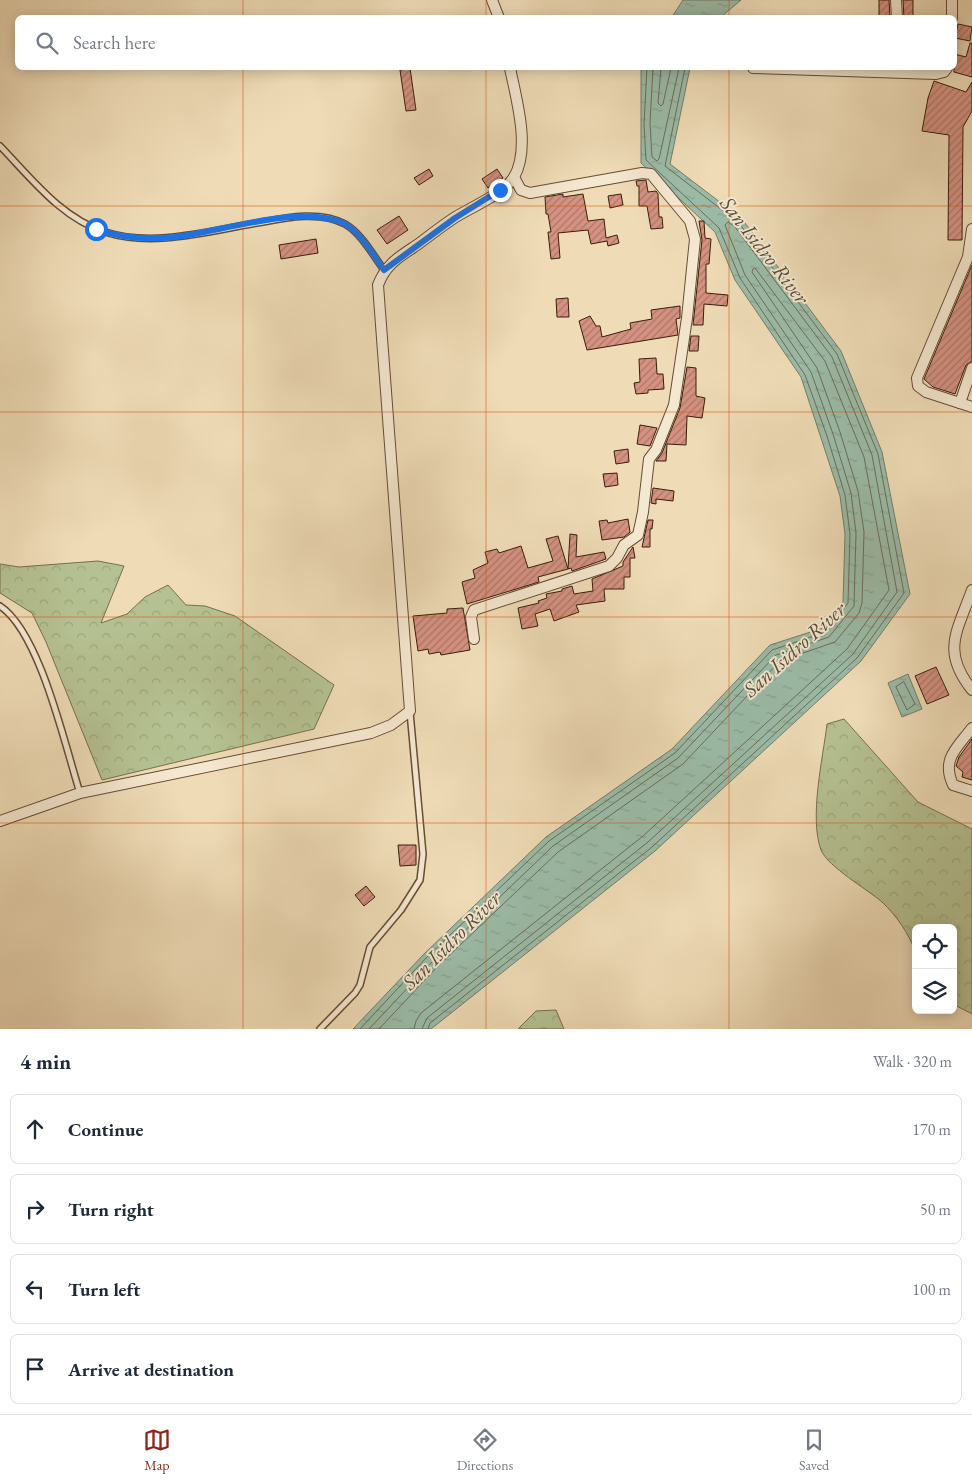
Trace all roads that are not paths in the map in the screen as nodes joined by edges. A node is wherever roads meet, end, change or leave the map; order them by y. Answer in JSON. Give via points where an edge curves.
{"nodes":[{"id":1,"x":492,"y":0,"type":"edge"},
{"id":2,"x":896,"y":0,"type":"edge"},
{"id":3,"x":952,"y":0,"type":"edge"},
{"id":4,"x":498,"y":15,"type":"edge"},
{"id":5,"x":896,"y":15,"type":"edge"},
{"id":6,"x":952,"y":15,"type":"edge"},
{"id":7,"x":510,"y":70,"type":"edge"},
{"id":8,"x":897,"y":70,"type":"edge"},
{"id":9,"x":946,"y":70,"type":"edge"},
{"id":10,"x":0,"y":146,"type":"edge"},
{"id":11,"x":514,"y":177,"type":"junction"},
{"id":12,"x":972,"y":229,"type":"edge"},
{"id":13,"x":384,"y":270,"type":"junction"},
{"id":14,"x":972,"y":368,"type":"edge"},
{"id":15,"x":960,"y":403,"type":"junction"},
{"id":16,"x":972,"y":407,"type":"edge"},
{"id":17,"x":972,"y":590,"type":"edge"},
{"id":18,"x":0,"y":606,"type":"edge"},
{"id":19,"x":474,"y":639,"type":"dead end"},
{"id":20,"x":972,"y":690,"type":"edge"},
{"id":21,"x":410,"y":711,"type":"junction"},
{"id":22,"x":972,"y":728,"type":"edge"},
{"id":23,"x":972,"y":791,"type":"edge"},
{"id":24,"x":80,"y":793,"type":"junction"},
{"id":25,"x":0,"y":821,"type":"edge"},
{"id":26,"x":320,"y":1029,"type":"edge"}],
"edges":[{"from":1,"to":4,"type":"street"},
{"from":2,"to":5,"type":"street"},
{"from":3,"to":6,"type":"street"},
{"from":7,"to":11,"type":"street","via":[[521,126],[519,164]]},
{"from":8,"to":9,"type":"street","via":[[936,74]]},
{"from":10,"to":13,"type":"lane","via":[[60,206],[106,232],[136,238],[175,237],[303,216],[333,219],[356,234]]},
{"from":11,"to":13,"type":"street"},
{"from":11,"to":19,"type":"street","via":[[521,190],[530,193],[650,174],[690,221],[695,239],[674,405],[656,450],[649,459],[638,535],[624,545],[608,566],[474,610],[471,617]]},
{"from":12,"to":15,"type":"street","via":[[968,257],[917,378],[918,386],[926,392]]},
{"from":13,"to":21,"type":"street","via":[[378,294]]},
{"from":14,"to":15,"type":"street"},
{"from":15,"to":16,"type":"street"},
{"from":17,"to":20,"type":"street","via":[[954,640],[954,659]]},
{"from":18,"to":24,"type":"lane","via":[[17,622],[34,651]]},
{"from":21,"to":24,"type":"street","via":[[400,720],[371,733]]},
{"from":21,"to":26,"type":"lane","via":[[423,854],[420,880],[401,910],[370,947],[355,993]]},
{"from":22,"to":23,"type":"street","via":[[950,756],[948,769],[954,785]]},
{"from":24,"to":25,"type":"street"}]}
